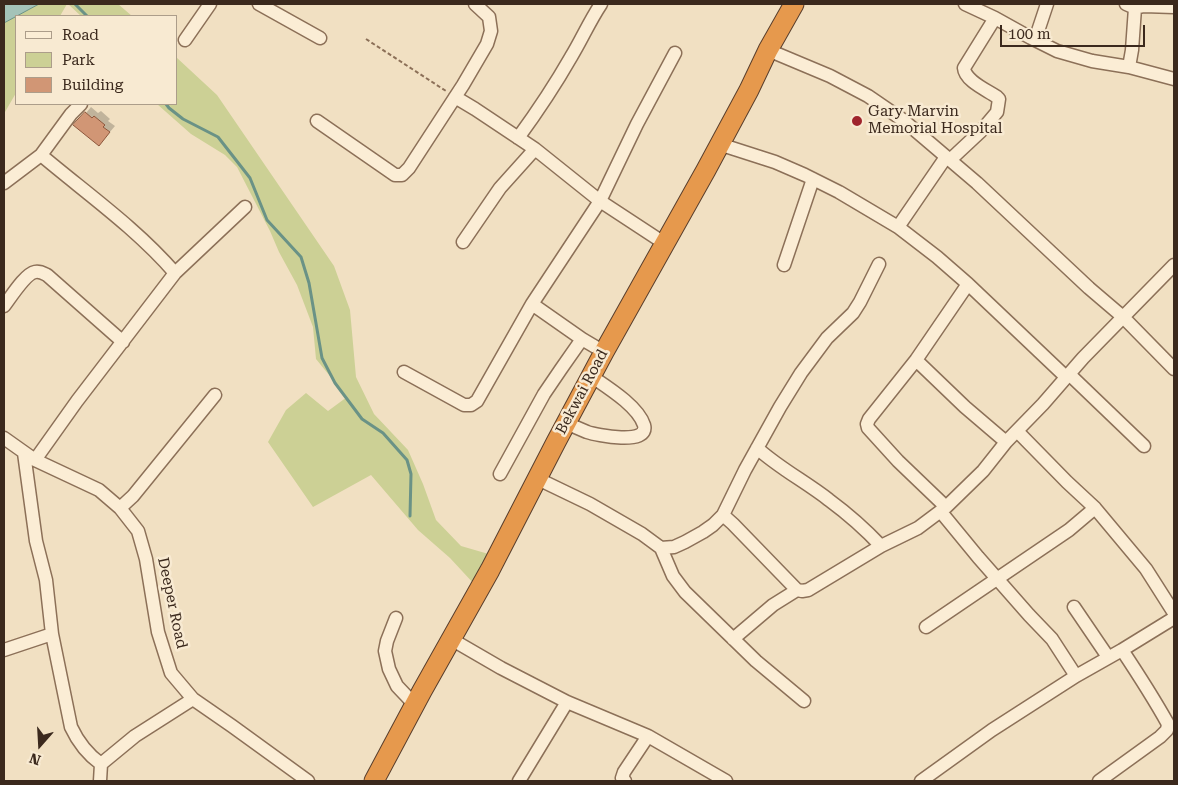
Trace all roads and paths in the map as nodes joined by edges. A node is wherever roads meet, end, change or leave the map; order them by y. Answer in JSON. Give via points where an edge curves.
{"nodes":[{"id":1,"x":210,"y":4,"type":"edge"},
{"id":2,"x":259,"y":4,"type":"edge"},
{"id":3,"x":475,"y":4,"type":"edge"},
{"id":4,"x":602,"y":4,"type":"edge"},
{"id":5,"x":794,"y":4,"type":"edge"},
{"id":6,"x":965,"y":4,"type":"edge"},
{"id":7,"x":1047,"y":4,"type":"edge"},
{"id":8,"x":1130,"y":6,"type":"edge"},
{"id":9,"x":1174,"y":7,"type":"edge"},
{"id":10,"x":995,"y":18,"type":"junction"},
{"id":11,"x":320,"y":38,"type":"dead end"},
{"id":12,"x":366,"y":38,"type":"dead end"},
{"id":13,"x":185,"y":40,"type":"dead end"},
{"id":14,"x":1035,"y":40,"type":"junction"},
{"id":15,"x":768,"y":50,"type":"junction"},
{"id":16,"x":675,"y":53,"type":"dead end"},
{"id":17,"x":1129,"y":67,"type":"junction"},
{"id":18,"x":1174,"y":79,"type":"edge"},
{"id":19,"x":455,"y":97,"type":"junction"},
{"id":20,"x":80,"y":105,"type":"edge"},
{"id":21,"x":317,"y":120,"type":"dead end"},
{"id":22,"x":518,"y":138,"type":"junction"},
{"id":23,"x":719,"y":144,"type":"junction"},
{"id":24,"x":535,"y":149,"type":"junction"},
{"id":25,"x":41,"y":155,"type":"junction"},
{"id":26,"x":948,"y":159,"type":"junction"},
{"id":27,"x":813,"y":179,"type":"junction"},
{"id":28,"x":4,"y":183,"type":"edge"},
{"id":29,"x":600,"y":201,"type":"junction"},
{"id":30,"x":245,"y":207,"type":"dead end"},
{"id":31,"x":898,"y":227,"type":"junction"},
{"id":32,"x":463,"y":242,"type":"dead end"},
{"id":33,"x":664,"y":243,"type":"junction"},
{"id":34,"x":879,"y":264,"type":"dead end"},
{"id":35,"x":784,"y":265,"type":"dead end"},
{"id":36,"x":1174,"y":265,"type":"edge"},
{"id":37,"x":175,"y":273,"type":"junction"},
{"id":38,"x":968,"y":284,"type":"junction"},
{"id":39,"x":532,"y":304,"type":"junction"},
{"id":40,"x":4,"y":306,"type":"edge"},
{"id":41,"x":1123,"y":317,"type":"junction"},
{"id":42,"x":582,"y":339,"type":"junction"},
{"id":43,"x":122,"y":342,"type":"junction"},
{"id":44,"x":604,"y":352,"type":"junction"},
{"id":45,"x":916,"y":360,"type":"junction"},
{"id":46,"x":1174,"y":369,"type":"edge"},
{"id":47,"x":404,"y":372,"type":"dead end"},
{"id":48,"x":591,"y":376,"type":"junction"},
{"id":49,"x":1067,"y":376,"type":"junction"},
{"id":50,"x":215,"y":395,"type":"dead end"},
{"id":51,"x":566,"y":423,"type":"junction"},
{"id":52,"x":1017,"y":431,"type":"junction"},
{"id":53,"x":4,"y":438,"type":"edge"},
{"id":54,"x":1006,"y":442,"type":"junction"},
{"id":55,"x":1144,"y":446,"type":"dead end"},
{"id":56,"x":758,"y":448,"type":"junction"},
{"id":57,"x":24,"y":453,"type":"junction"},
{"id":58,"x":35,"y":460,"type":"junction"},
{"id":59,"x":500,"y":474,"type":"dead end"},
{"id":60,"x":536,"y":478,"type":"junction"},
{"id":61,"x":120,"y":508,"type":"junction"},
{"id":62,"x":1095,"y":508,"type":"junction"},
{"id":63,"x":944,"y":510,"type":"junction"},
{"id":64,"x":723,"y":515,"type":"junction"},
{"id":65,"x":881,"y":546,"type":"junction"},
{"id":66,"x":660,"y":548,"type":"junction"},
{"id":67,"x":998,"y":579,"type":"junction"},
{"id":68,"x":797,"y":590,"type":"junction"},
{"id":69,"x":1074,"y":607,"type":"dead end"},
{"id":70,"x":1174,"y":613,"type":"edge"},
{"id":71,"x":396,"y":618,"type":"dead end"},
{"id":72,"x":1174,"y":618,"type":"edge"},
{"id":73,"x":926,"y":627,"type":"dead end"},
{"id":74,"x":52,"y":634,"type":"junction"},
{"id":75,"x":451,"y":639,"type":"junction"},
{"id":76,"x":733,"y":639,"type":"junction"},
{"id":77,"x":4,"y":650,"type":"edge"},
{"id":78,"x":1122,"y":650,"type":"junction"},
{"id":79,"x":1108,"y":657,"type":"junction"},
{"id":80,"x":1076,"y":676,"type":"junction"},
{"id":81,"x":193,"y":699,"type":"junction"},
{"id":82,"x":804,"y":701,"type":"dead end"},
{"id":83,"x":567,"y":702,"type":"junction"},
{"id":84,"x":415,"y":705,"type":"junction"},
{"id":85,"x":648,"y":736,"type":"junction"},
{"id":86,"x":101,"y":764,"type":"junction"},
{"id":87,"x":100,"y":781,"type":"edge"},
{"id":88,"x":308,"y":781,"type":"edge"},
{"id":89,"x":374,"y":781,"type":"edge"},
{"id":90,"x":519,"y":781,"type":"edge"},
{"id":91,"x":625,"y":781,"type":"edge"},
{"id":92,"x":726,"y":781,"type":"edge"},
{"id":93,"x":921,"y":781,"type":"edge"},
{"id":94,"x":1099,"y":781,"type":"edge"}],
"edges":[{"from":1,"to":13,"type":"street"},
{"from":2,"to":11,"type":"street"},
{"from":3,"to":19,"type":"street","via":[[489,17],[492,31]]},
{"from":4,"to":22,"type":"street"},
{"from":5,"to":15,"type":"highway","name":"Bekwai Road"},
{"from":6,"to":10,"type":"street"},
{"from":7,"to":14,"type":"street"},
{"from":8,"to":9,"type":"street"},
{"from":8,"to":17,"type":"street","via":[[1132,50]]},
{"from":10,"to":14,"type":"street"},
{"from":10,"to":26,"type":"street","via":[[964,73],[999,99],[997,112],[981,131]]},
{"from":12,"to":19,"type":"path"},
{"from":14,"to":17,"type":"street","via":[[1057,51]]},
{"from":15,"to":23,"type":"highway","name":"Bekwai Road"},
{"from":15,"to":26,"type":"street","via":[[868,96],[903,120]]},
{"from":16,"to":29,"type":"street"},
{"from":17,"to":18,"type":"street"},
{"from":19,"to":21,"type":"street","via":[[402,175],[395,175]]},
{"from":19,"to":22,"type":"street"},
{"from":20,"to":25,"type":"street"},
{"from":22,"to":24,"type":"street"},
{"from":23,"to":27,"type":"street","via":[[775,162]]},
{"from":23,"to":33,"type":"highway","name":"Bekwai Road"},
{"from":24,"to":29,"type":"street"},
{"from":24,"to":32,"type":"street","via":[[500,188]]},
{"from":25,"to":28,"type":"street"},
{"from":25,"to":37,"type":"street","via":[[126,225]]},
{"from":26,"to":31,"type":"street"},
{"from":26,"to":41,"type":"street"},
{"from":27,"to":31,"type":"street"},
{"from":27,"to":35,"type":"street"},
{"from":29,"to":33,"type":"street"},
{"from":29,"to":39,"type":"street"},
{"from":30,"to":37,"type":"street"},
{"from":31,"to":38,"type":"street"},
{"from":33,"to":44,"type":"highway","name":"Bekwai Road"},
{"from":34,"to":56,"type":"street","via":[[853,312],[827,338],[801,373]]},
{"from":36,"to":41,"type":"street"},
{"from":37,"to":43,"type":"street"},
{"from":38,"to":45,"type":"street"},
{"from":38,"to":49,"type":"street"},
{"from":39,"to":42,"type":"street"},
{"from":39,"to":47,"type":"street","via":[[477,401],[471,405],[464,405]]},
{"from":40,"to":43,"type":"street","via":[[28,276],[40,272]]},
{"from":41,"to":46,"type":"street"},
{"from":41,"to":49,"type":"street"},
{"from":42,"to":44,"type":"street"},
{"from":42,"to":59,"type":"street","via":[[544,394]]},
{"from":43,"to":58,"type":"street"},
{"from":44,"to":48,"type":"highway","name":"Bekwai Road"},
{"from":45,"to":54,"type":"street"},
{"from":45,"to":63,"type":"street","via":[[867,424]]},
{"from":48,"to":51,"type":"highway","name":"Bekwai Road"},
{"from":48,"to":51,"type":"street","via":[[625,400],[643,424],[642,433],[634,438],[618,437],[588,432]]},
{"from":49,"to":52,"type":"street"},
{"from":49,"to":55,"type":"street"},
{"from":50,"to":61,"type":"street"},
{"from":51,"to":60,"type":"highway","name":"Bekwai Road"},
{"from":52,"to":54,"type":"street"},
{"from":52,"to":62,"type":"street"},
{"from":53,"to":57,"type":"street","name":"Deeper Road"},
{"from":54,"to":63,"type":"street"},
{"from":56,"to":64,"type":"street"},
{"from":56,"to":65,"type":"street","via":[[829,499]]},
{"from":57,"to":58,"type":"street","name":"Deeper Road"},
{"from":57,"to":74,"type":"street"},
{"from":58,"to":61,"type":"street","name":"Deeper Road","via":[[99,490]]},
{"from":60,"to":66,"type":"street","via":[[590,504]]},
{"from":60,"to":75,"type":"highway","name":"Bekwai Road"},
{"from":61,"to":81,"type":"street","name":"Deeper Road","via":[[138,531],[158,632],[171,673]]},
{"from":62,"to":67,"type":"street"},
{"from":62,"to":70,"type":"street","via":[[1146,569]]},
{"from":63,"to":65,"type":"street","via":[[918,528]]},
{"from":63,"to":67,"type":"street","via":[[964,541]]},
{"from":64,"to":66,"type":"street","via":[[685,542]]},
{"from":64,"to":68,"type":"street"},
{"from":65,"to":68,"type":"street","via":[[808,590]]},
{"from":66,"to":76,"type":"street","via":[[673,576]]},
{"from":67,"to":73,"type":"street"},
{"from":67,"to":80,"type":"street","via":[[1052,639]]},
{"from":68,"to":76,"type":"street","via":[[773,605]]},
{"from":69,"to":79,"type":"street"},
{"from":71,"to":84,"type":"street","via":[[385,651],[397,686]]},
{"from":72,"to":78,"type":"street"},
{"from":74,"to":77,"type":"street"},
{"from":74,"to":86,"type":"street","via":[[76,738]]},
{"from":75,"to":83,"type":"street"},
{"from":75,"to":84,"type":"highway","name":"Bekwai Road"},
{"from":76,"to":82,"type":"street"},
{"from":78,"to":79,"type":"street"},
{"from":78,"to":94,"type":"street","via":[[1168,724],[1167,730]]},
{"from":79,"to":80,"type":"street"},
{"from":80,"to":93,"type":"street"},
{"from":81,"to":86,"type":"street","via":[[135,736]]},
{"from":81,"to":88,"type":"street","name":"Deeper Road"},
{"from":83,"to":85,"type":"street"},
{"from":83,"to":90,"type":"street"},
{"from":84,"to":89,"type":"highway","name":"Bekwai Road"},
{"from":85,"to":91,"type":"street","via":[[624,772],[622,778]]},
{"from":85,"to":92,"type":"street"},
{"from":86,"to":87,"type":"street"}]}
